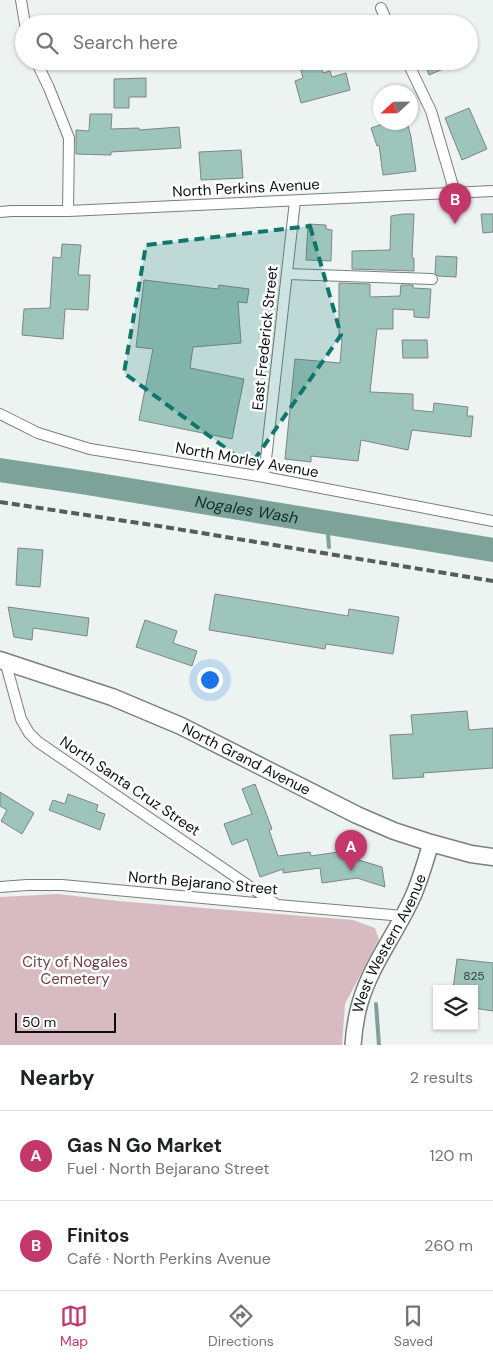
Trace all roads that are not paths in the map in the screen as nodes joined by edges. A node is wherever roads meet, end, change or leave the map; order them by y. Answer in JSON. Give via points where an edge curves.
{"nodes":[{"id":1,"x":21,"y":0,"type":"edge"},
{"id":2,"x":381,"y":8,"type":"dead end"},
{"id":3,"x":24,"y":15,"type":"edge"},
{"id":4,"x":384,"y":15,"type":"edge"},
{"id":5,"x":40,"y":70,"type":"edge"},
{"id":6,"x":411,"y":70,"type":"edge"},
{"id":7,"x":493,"y":191,"type":"edge"},
{"id":8,"x":455,"y":193,"type":"junction"},
{"id":9,"x":294,"y":201,"type":"junction"},
{"id":10,"x":68,"y":211,"type":"junction"},
{"id":11,"x":0,"y":212,"type":"edge"},
{"id":12,"x":287,"y":274,"type":"junction"},
{"id":13,"x":432,"y":279,"type":"dead end"},
{"id":14,"x":0,"y":414,"type":"edge"},
{"id":15,"x":264,"y":477,"type":"junction"},
{"id":16,"x":493,"y":521,"type":"edge"},
{"id":17,"x":2,"y":661,"type":"edge"},
{"id":18,"x":431,"y":843,"type":"junction"},
{"id":19,"x":493,"y":857,"type":"edge"},
{"id":20,"x":0,"y":888,"type":"edge"},
{"id":21,"x":278,"y":906,"type":"junction"},
{"id":22,"x":402,"y":916,"type":"junction"},
{"id":23,"x":353,"y":1045,"type":"edge"}],
"edges":[{"from":1,"to":3,"type":"street"},
{"from":2,"to":4,"type":"street"},
{"from":5,"to":10,"type":"street","via":[[69,138]]},
{"from":6,"to":8,"type":"street","via":[[431,111]]},
{"from":7,"to":8,"type":"street","name":"North Perkins Avenue"},
{"from":8,"to":9,"type":"street","name":"North Perkins Avenue"},
{"from":9,"to":10,"type":"street","name":"North Perkins Avenue"},
{"from":9,"to":12,"type":"street","name":"East Frederick Street"},
{"from":10,"to":11,"type":"street","name":"North Perkins Avenue"},
{"from":12,"to":13,"type":"street"},
{"from":12,"to":15,"type":"street","name":"East Frederick Street"},
{"from":14,"to":15,"type":"street","name":"North Morley Avenue","via":[[38,433],[90,449]]},
{"from":15,"to":16,"type":"street","name":"North Morley Avenue"},
{"from":17,"to":18,"type":"main road","name":"North Grand Avenue","via":[[112,697],[181,726],[357,815]]},
{"from":17,"to":21,"type":"street","name":"North Santa Cruz Street","via":[[21,719],[38,742]]},
{"from":18,"to":19,"type":"main road","name":"North Grand Avenue"},
{"from":18,"to":22,"type":"street","name":"West Western Avenue","via":[[414,895]]},
{"from":20,"to":21,"type":"street","name":"North Bejarano Street","via":[[62,885]]},
{"from":21,"to":22,"type":"street","name":"North Bejarano Street"},
{"from":22,"to":23,"type":"street","name":"West Western Avenue","via":[[362,996]]}]}
